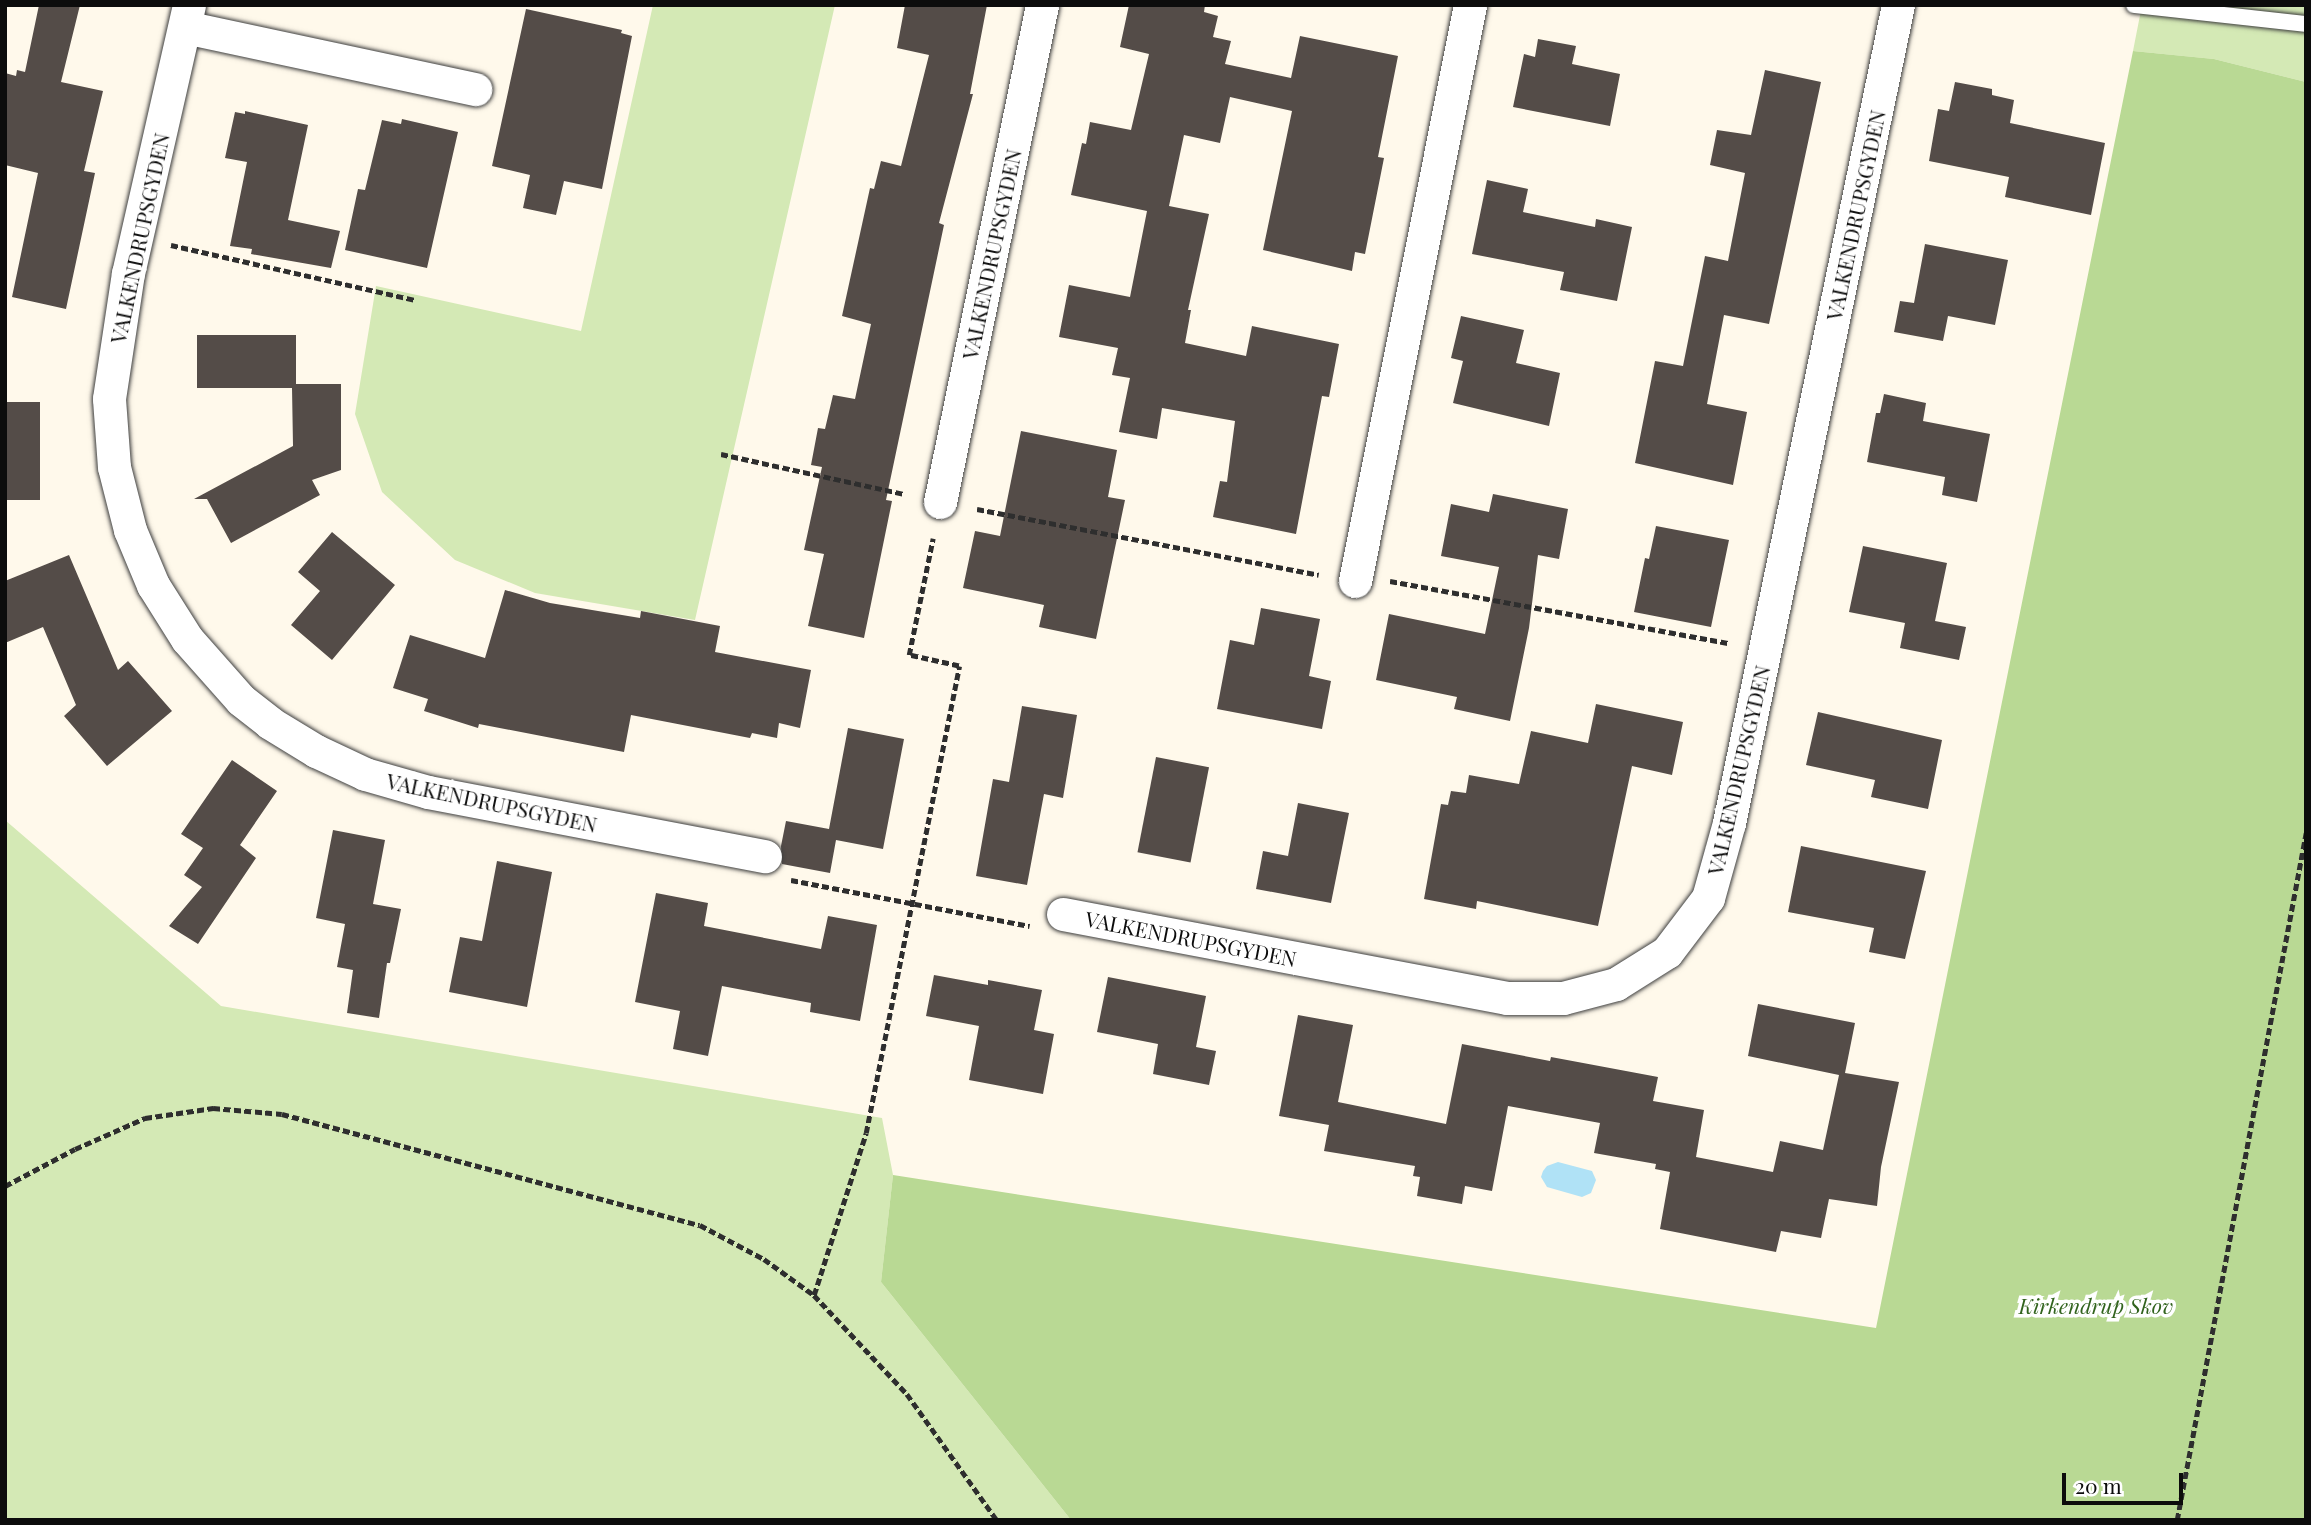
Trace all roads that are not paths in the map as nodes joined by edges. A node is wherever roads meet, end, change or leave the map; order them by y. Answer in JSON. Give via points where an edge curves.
{"nodes":[{"id":1,"x":1042,"y":5,"type":"edge"},
{"id":2,"x":1470,"y":5,"type":"edge"},
{"id":3,"x":1898,"y":5,"type":"edge"},
{"id":4,"x":2134,"y":5,"type":"edge"},
{"id":5,"x":187,"y":16,"type":"edge"},
{"id":6,"x":2306,"y":24,"type":"edge"},
{"id":7,"x":475,"y":89,"type":"dead end"},
{"id":8,"x":940,"y":502,"type":"road end"},
{"id":9,"x":1355,"y":581,"type":"road end"},
{"id":10,"x":765,"y":856,"type":"road end"},
{"id":11,"x":1063,"y":914,"type":"road end"}],
"edges":[{"from":1,"to":8,"type":"street","name":"VALKENDRUPSGYDEN"},
{"from":2,"to":9,"type":"street"},
{"from":3,"to":11,"type":"street","name":"VALKENDRUPSGYDEN","via":[[1729,822],[1708,898],[1667,952],[1616,984],[1563,998],[1507,998]]},
{"from":4,"to":6,"type":"lane"},
{"from":5,"to":7,"type":"street","name":"VALKENDRUPSGYDEN"},
{"from":5,"to":10,"type":"street","name":"VALKENDRUPSGYDEN","via":[[123,299],[109,398],[114,467],[130,530],[153,585],[187,639],[241,700],[316,751],[365,774],[428,792]]}]}
